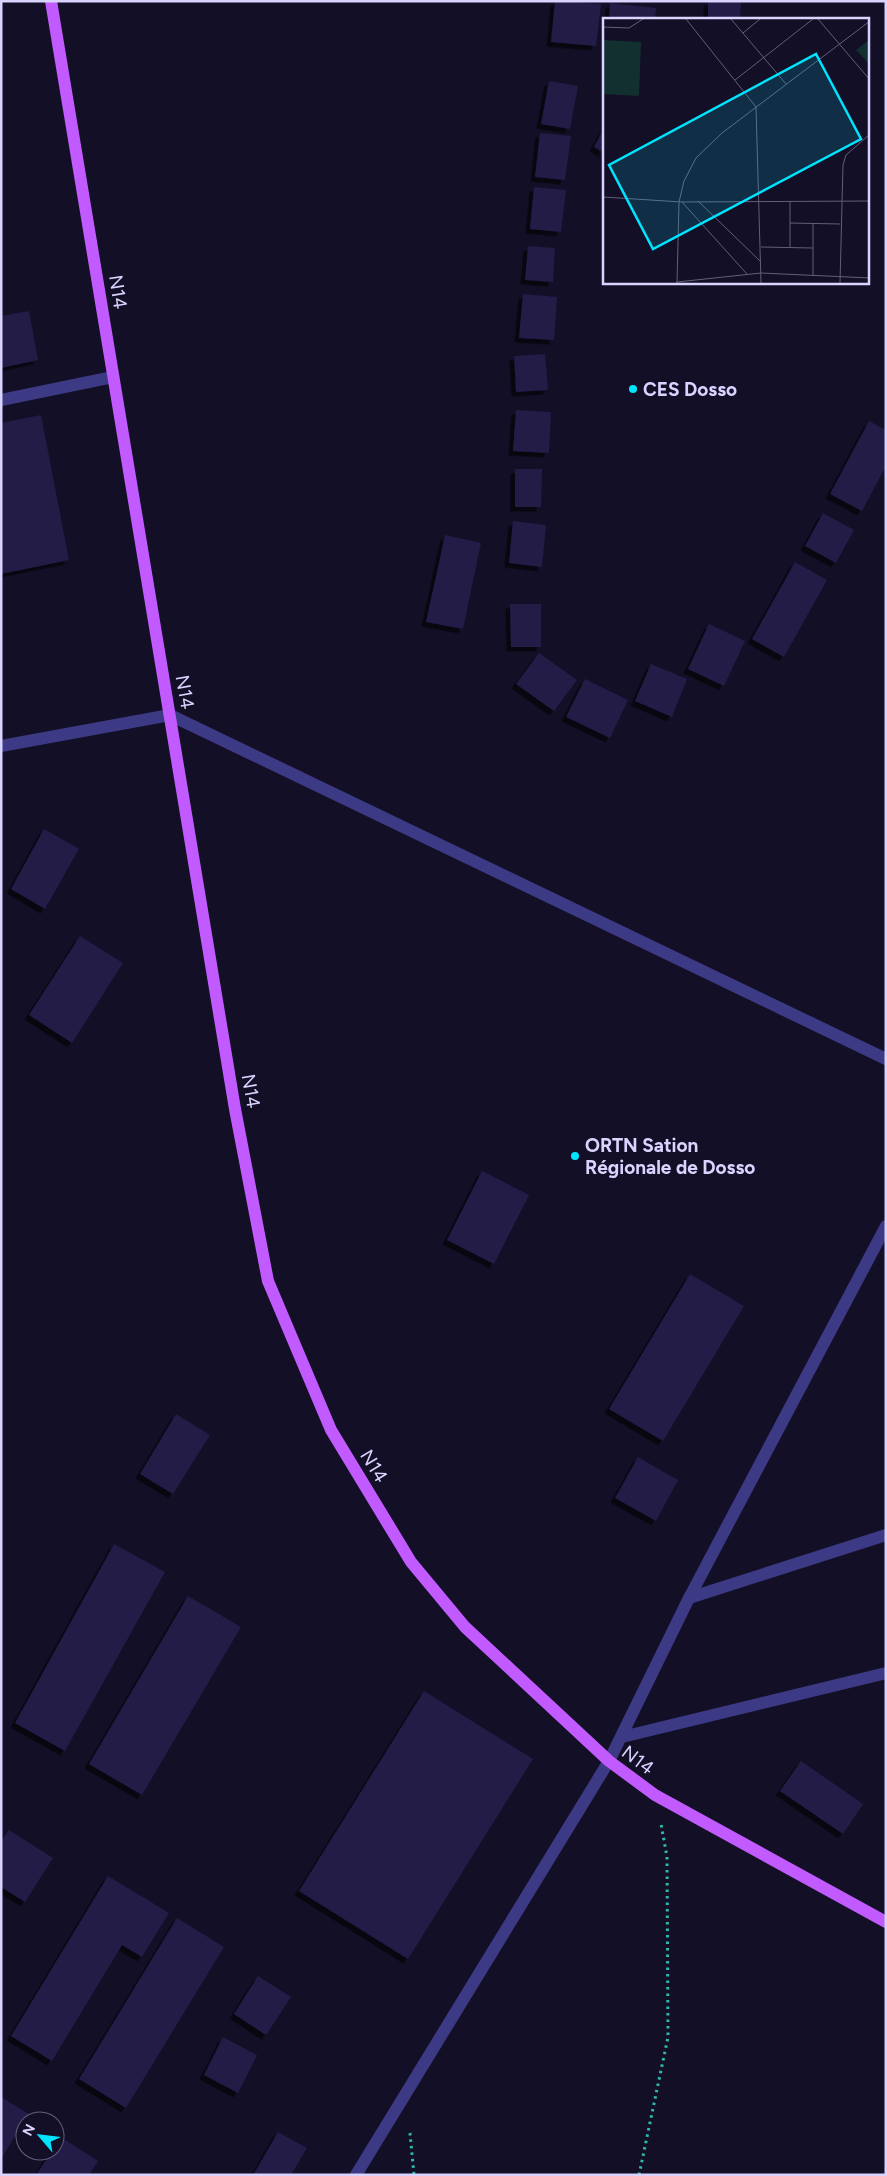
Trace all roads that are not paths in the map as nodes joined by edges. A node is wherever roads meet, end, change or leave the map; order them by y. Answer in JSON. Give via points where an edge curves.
{"nodes":[{"id":1,"x":51,"y":1,"type":"edge"},
{"id":2,"x":113,"y":377,"type":"junction"},
{"id":3,"x":1,"y":400,"type":"edge"},
{"id":4,"x":170,"y":716,"type":"junction"},
{"id":5,"x":1,"y":746,"type":"edge"},
{"id":6,"x":886,"y":1059,"type":"edge"},
{"id":7,"x":886,"y":1226,"type":"edge"},
{"id":8,"x":886,"y":1535,"type":"edge"},
{"id":9,"x":689,"y":1598,"type":"junction"},
{"id":10,"x":886,"y":1673,"type":"edge"},
{"id":11,"x":622,"y":1737,"type":"junction"},
{"id":12,"x":609,"y":1762,"type":"junction"},
{"id":13,"x":886,"y":1922,"type":"edge"},
{"id":14,"x":356,"y":2175,"type":"edge"}],
"edges":[{"from":1,"to":2,"type":"main road","name":"N14"},
{"from":2,"to":3,"type":"street"},
{"from":2,"to":4,"type":"main road","name":"N14"},
{"from":4,"to":5,"type":"street"},
{"from":4,"to":6,"type":"street"},
{"from":4,"to":12,"type":"main road","name":"N14","via":[[235,1109],[268,1281],[331,1430],[417,1569],[465,1627]]},
{"from":7,"to":9,"type":"street"},
{"from":8,"to":9,"type":"street"},
{"from":9,"to":11,"type":"street"},
{"from":10,"to":11,"type":"street"},
{"from":11,"to":12,"type":"street"},
{"from":12,"to":13,"type":"main road","name":"N14","via":[[655,1795]]},
{"from":12,"to":14,"type":"street"}]}
